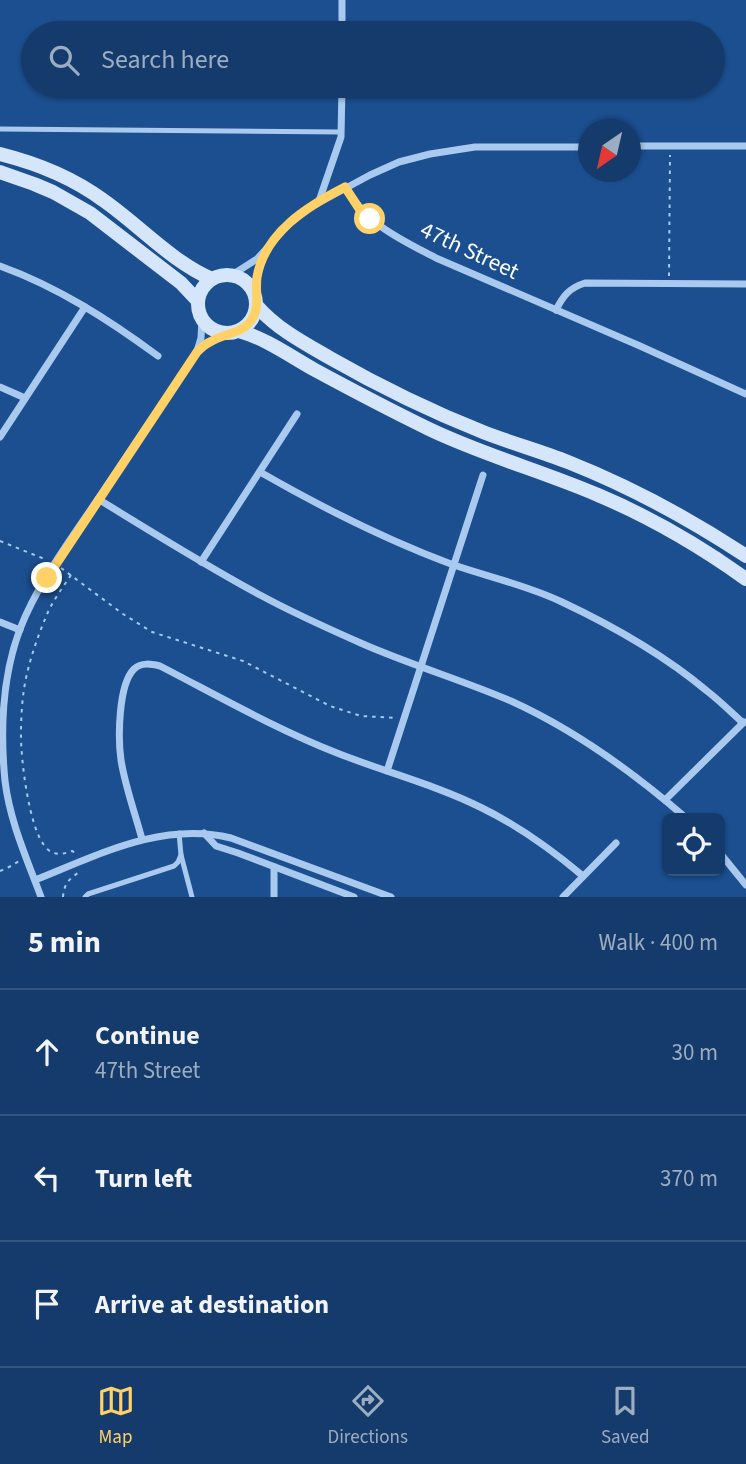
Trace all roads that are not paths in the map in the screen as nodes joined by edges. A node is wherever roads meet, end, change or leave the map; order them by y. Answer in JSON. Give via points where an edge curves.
{"nodes":[{"id":1,"x":342,"y":0,"type":"edge"},
{"id":2,"x":342,"y":21,"type":"edge"},
{"id":3,"x":342,"y":98,"type":"edge"},
{"id":4,"x":0,"y":129,"type":"edge"},
{"id":5,"x":341,"y":132,"type":"junction"},
{"id":6,"x":641,"y":146,"type":"edge"},
{"id":7,"x":746,"y":146,"type":"edge"},
{"id":8,"x":578,"y":147,"type":"edge"},
{"id":9,"x":0,"y":154,"type":"edge"},
{"id":10,"x":0,"y":173,"type":"edge"},
{"id":11,"x":345,"y":187,"type":"junction"},
{"id":12,"x":319,"y":201,"type":"junction"},
{"id":13,"x":264,"y":253,"type":"junction"},
{"id":14,"x":0,"y":267,"type":"edge"},
{"id":15,"x":232,"y":275,"type":"junction"},
{"id":16,"x":212,"y":279,"type":"junction"},
{"id":17,"x":746,"y":284,"type":"edge"},
{"id":18,"x":198,"y":301,"type":"junction"},
{"id":19,"x":256,"y":301,"type":"junction"},
{"id":20,"x":85,"y":307,"type":"junction"},
{"id":21,"x":556,"y":310,"type":"junction"},
{"id":22,"x":202,"y":319,"type":"junction"},
{"id":23,"x":233,"y":332,"type":"junction"},
{"id":24,"x":197,"y":352,"type":"junction"},
{"id":25,"x":158,"y":356,"type":"dead end"},
{"id":26,"x":0,"y":387,"type":"edge"},
{"id":27,"x":746,"y":394,"type":"edge"},
{"id":28,"x":24,"y":398,"type":"junction"},
{"id":29,"x":297,"y":414,"type":"dead end"},
{"id":30,"x":0,"y":437,"type":"edge"},
{"id":31,"x":260,"y":471,"type":"junction"},
{"id":32,"x":483,"y":475,"type":"dead end"},
{"id":33,"x":98,"y":499,"type":"junction"},
{"id":34,"x":746,"y":556,"type":"edge"},
{"id":35,"x":201,"y":562,"type":"junction"},
{"id":36,"x":453,"y":565,"type":"junction"},
{"id":37,"x":746,"y":579,"type":"edge"},
{"id":38,"x":0,"y":622,"type":"edge"},
{"id":39,"x":20,"y":630,"type":"junction"},
{"id":40,"x":420,"y":667,"type":"junction"},
{"id":41,"x":745,"y":721,"type":"edge"},
{"id":42,"x":387,"y":771,"type":"junction"},
{"id":43,"x":665,"y":800,"type":"junction"},
{"id":44,"x":680,"y":813,"type":"edge"},
{"id":45,"x":179,"y":833,"type":"junction"},
{"id":46,"x":204,"y":833,"type":"junction"},
{"id":47,"x":142,"y":839,"type":"junction"},
{"id":48,"x":616,"y":843,"type":"dead end"},
{"id":49,"x":180,"y":855,"type":"junction"},
{"id":50,"x":725,"y":859,"type":"edge"},
{"id":51,"x":274,"y":867,"type":"junction"},
{"id":52,"x":746,"y":870,"type":"edge"},
{"id":53,"x":583,"y":876,"type":"junction"},
{"id":54,"x":739,"y":876,"type":"junction"},
{"id":55,"x":35,"y":880,"type":"junction"},
{"id":56,"x":746,"y":885,"type":"edge"},
{"id":57,"x":41,"y":897,"type":"edge"},
{"id":58,"x":85,"y":897,"type":"edge"},
{"id":59,"x":192,"y":897,"type":"edge"},
{"id":60,"x":274,"y":897,"type":"edge"},
{"id":61,"x":354,"y":897,"type":"edge"},
{"id":62,"x":391,"y":897,"type":"edge"},
{"id":63,"x":563,"y":897,"type":"edge"}],
"edges":[{"from":1,"to":2,"type":"street"},
{"from":3,"to":5,"type":"street"},
{"from":4,"to":5,"type":"lane"},
{"from":5,"to":12,"type":"street"},
{"from":6,"to":7,"type":"street"},
{"from":8,"to":11,"type":"street","via":[[475,147],[437,153],[399,162]]},
{"from":9,"to":16,"type":"street","via":[[50,170],[85,188]]},
{"from":10,"to":18,"type":"street","via":[[53,192],[90,213]]},
{"from":11,"to":12,"type":"street"},
{"from":11,"to":21,"type":"street","name":"47th Street","via":[[360,210],[405,242]]},
{"from":12,"to":13,"type":"street","via":[[289,224]]},
{"from":13,"to":15,"type":"street"},
{"from":13,"to":19,"type":"street"},
{"from":14,"to":20,"type":"street","via":[[53,288]]},
{"from":15,"to":16,"type":"street"},
{"from":15,"to":19,"type":"street","via":[[249,284]]},
{"from":16,"to":18,"type":"street"},
{"from":17,"to":21,"type":"street","via":[[585,283],[566,293]]},
{"from":18,"to":22,"type":"street"},
{"from":19,"to":23,"type":"street","via":[[251,321]]},
{"from":19,"to":34,"type":"street","via":[[285,332],[388,389],[636,492]]},
{"from":20,"to":25,"type":"street"},
{"from":20,"to":28,"type":"street"},
{"from":21,"to":27,"type":"street","name":"47th Street"},
{"from":22,"to":23,"type":"street","via":[[210,328]]},
{"from":22,"to":24,"type":"street"},
{"from":23,"to":24,"type":"street"},
{"from":23,"to":37,"type":"street","via":[[267,342],[441,435],[599,495],[683,538]]},
{"from":24,"to":33,"type":"street"},
{"from":26,"to":28,"type":"street"},
{"from":28,"to":30,"type":"street"},
{"from":29,"to":31,"type":"street"},
{"from":31,"to":35,"type":"street"},
{"from":31,"to":36,"type":"street","via":[[342,517]]},
{"from":32,"to":36,"type":"street"},
{"from":33,"to":35,"type":"street"},
{"from":33,"to":39,"type":"street","via":[[36,596]]},
{"from":35,"to":40,"type":"street","via":[[264,597]]},
{"from":36,"to":40,"type":"street"},
{"from":36,"to":41,"type":"street","via":[[559,601],[609,626],[657,654]]},
{"from":38,"to":39,"type":"street"},
{"from":39,"to":55,"type":"street","via":[[7,677],[1,741],[9,804]]},
{"from":40,"to":42,"type":"street"},
{"from":40,"to":43,"type":"street","via":[[477,687],[553,723],[593,746]]},
{"from":41,"to":43,"type":"street"},
{"from":42,"to":47,"type":"street","via":[[295,735],[160,666],[141,665],[133,670],[126,686],[120,743]]},
{"from":42,"to":53,"type":"street","via":[[480,807],[554,851]]},
{"from":43,"to":44,"type":"street"},
{"from":45,"to":46,"type":"street"},
{"from":45,"to":47,"type":"street"},
{"from":45,"to":49,"type":"lane"},
{"from":46,"to":51,"type":"street","via":[[216,846]]},
{"from":46,"to":62,"type":"street","via":[[243,842]]},
{"from":47,"to":55,"type":"street"},
{"from":48,"to":53,"type":"street"},
{"from":49,"to":58,"type":"lane","via":[[174,866]]},
{"from":49,"to":59,"type":"lane"},
{"from":50,"to":54,"type":"street"},
{"from":51,"to":60,"type":"street"},
{"from":51,"to":61,"type":"street"},
{"from":52,"to":54,"type":"street"},
{"from":53,"to":63,"type":"street"},
{"from":54,"to":56,"type":"street"},
{"from":55,"to":57,"type":"street"}]}
